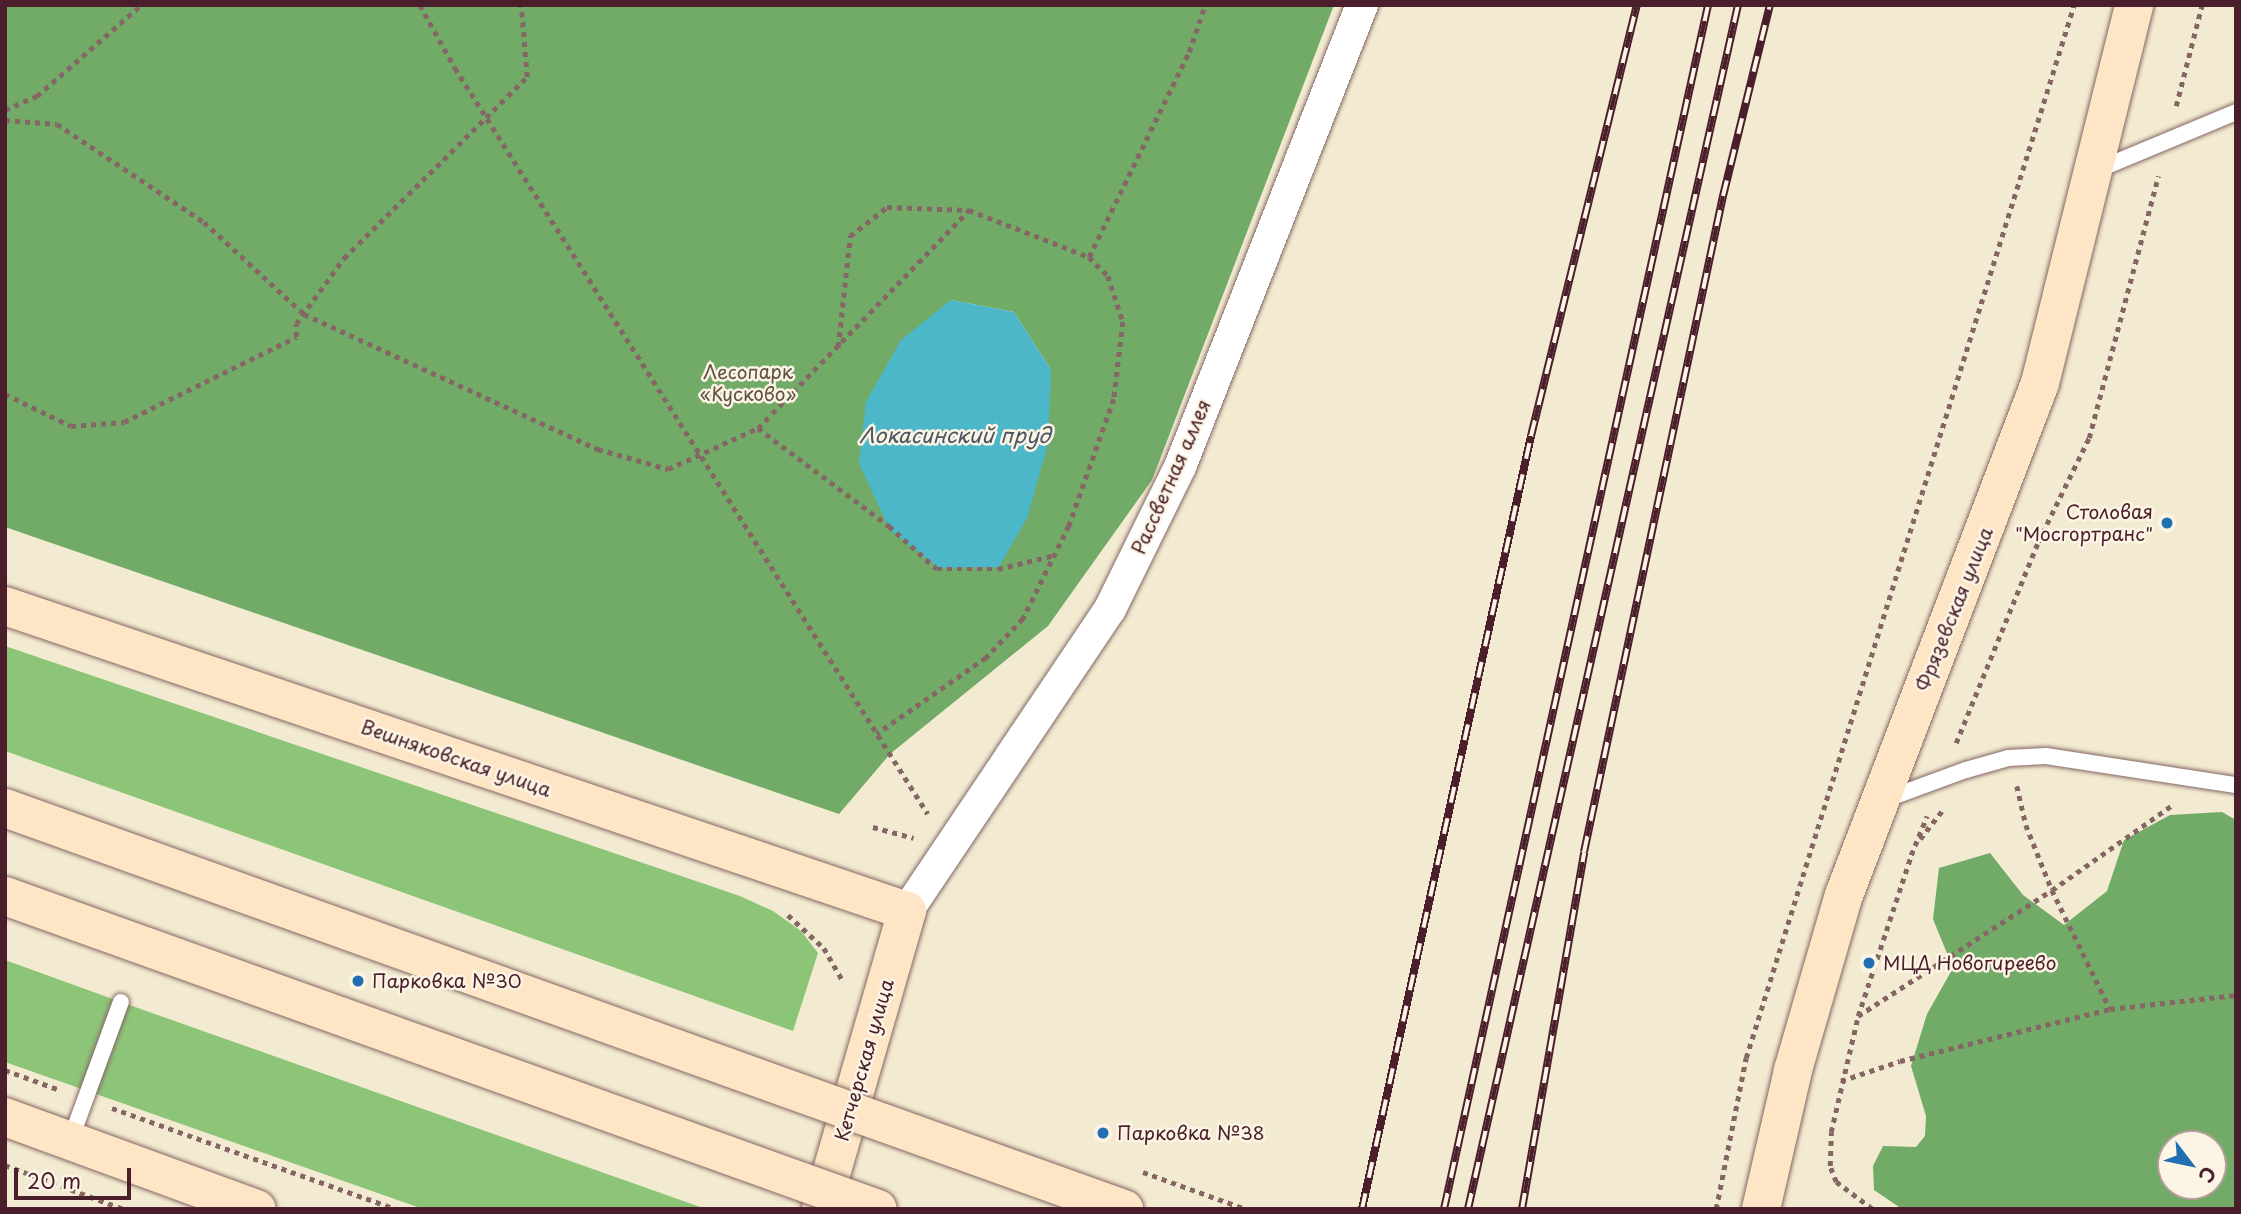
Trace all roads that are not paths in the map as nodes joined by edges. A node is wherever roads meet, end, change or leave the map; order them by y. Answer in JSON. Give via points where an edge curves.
{"nodes":[{"id":1,"x":1362,"y":5,"type":"edge"},
{"id":2,"x":2134,"y":5,"type":"edge"},
{"id":3,"x":2236,"y":112,"type":"edge"},
{"id":4,"x":2094,"y":171,"type":"junction"},
{"id":5,"x":5,"y":606,"type":"edge"},
{"id":6,"x":2236,"y":785,"type":"edge"},
{"id":7,"x":1878,"y":802,"type":"junction"},
{"id":8,"x":5,"y":808,"type":"edge"},
{"id":9,"x":5,"y":896,"type":"edge"},
{"id":10,"x":907,"y":911,"type":"junction"},
{"id":11,"x":121,"y":1002,"type":"dead end"},
{"id":12,"x":5,"y":1117,"type":"edge"},
{"id":13,"x":70,"y":1141,"type":"junction"},
{"id":14,"x":198,"y":1199,"type":"edge"},
{"id":15,"x":257,"y":1209,"type":"edge"},
{"id":16,"x":821,"y":1209,"type":"edge"},
{"id":17,"x":878,"y":1209,"type":"edge"},
{"id":18,"x":1124,"y":1209,"type":"edge"},
{"id":19,"x":1761,"y":1209,"type":"edge"}],
"edges":[{"from":1,"to":10,"type":"street","name":"Рассветная аллея","via":[[1174,479],[1110,609]]},
{"from":2,"to":4,"type":"main road","name":"Фрязевская улица"},
{"from":3,"to":4,"type":"lane"},
{"from":4,"to":7,"type":"main road","name":"Фрязевская улица","via":[[2040,383]]},
{"from":5,"to":10,"type":"main road","name":"Вешняковская улица"},
{"from":6,"to":7,"type":"lane","via":[[2046,756],[2008,758]]},
{"from":7,"to":19,"type":"main road","name":"Фрязевская улица","via":[[1817,983]]},
{"from":8,"to":18,"type":"main road","bridge":true},
{"from":9,"to":17,"type":"main road","bridge":true},
{"from":10,"to":16,"type":"main road","name":"Кетчерская улица"},
{"from":11,"to":13,"type":"lane"},
{"from":12,"to":13,"type":"main road"},
{"from":13,"to":14,"type":"main road"},
{"from":14,"to":15,"type":"main road"}]}
